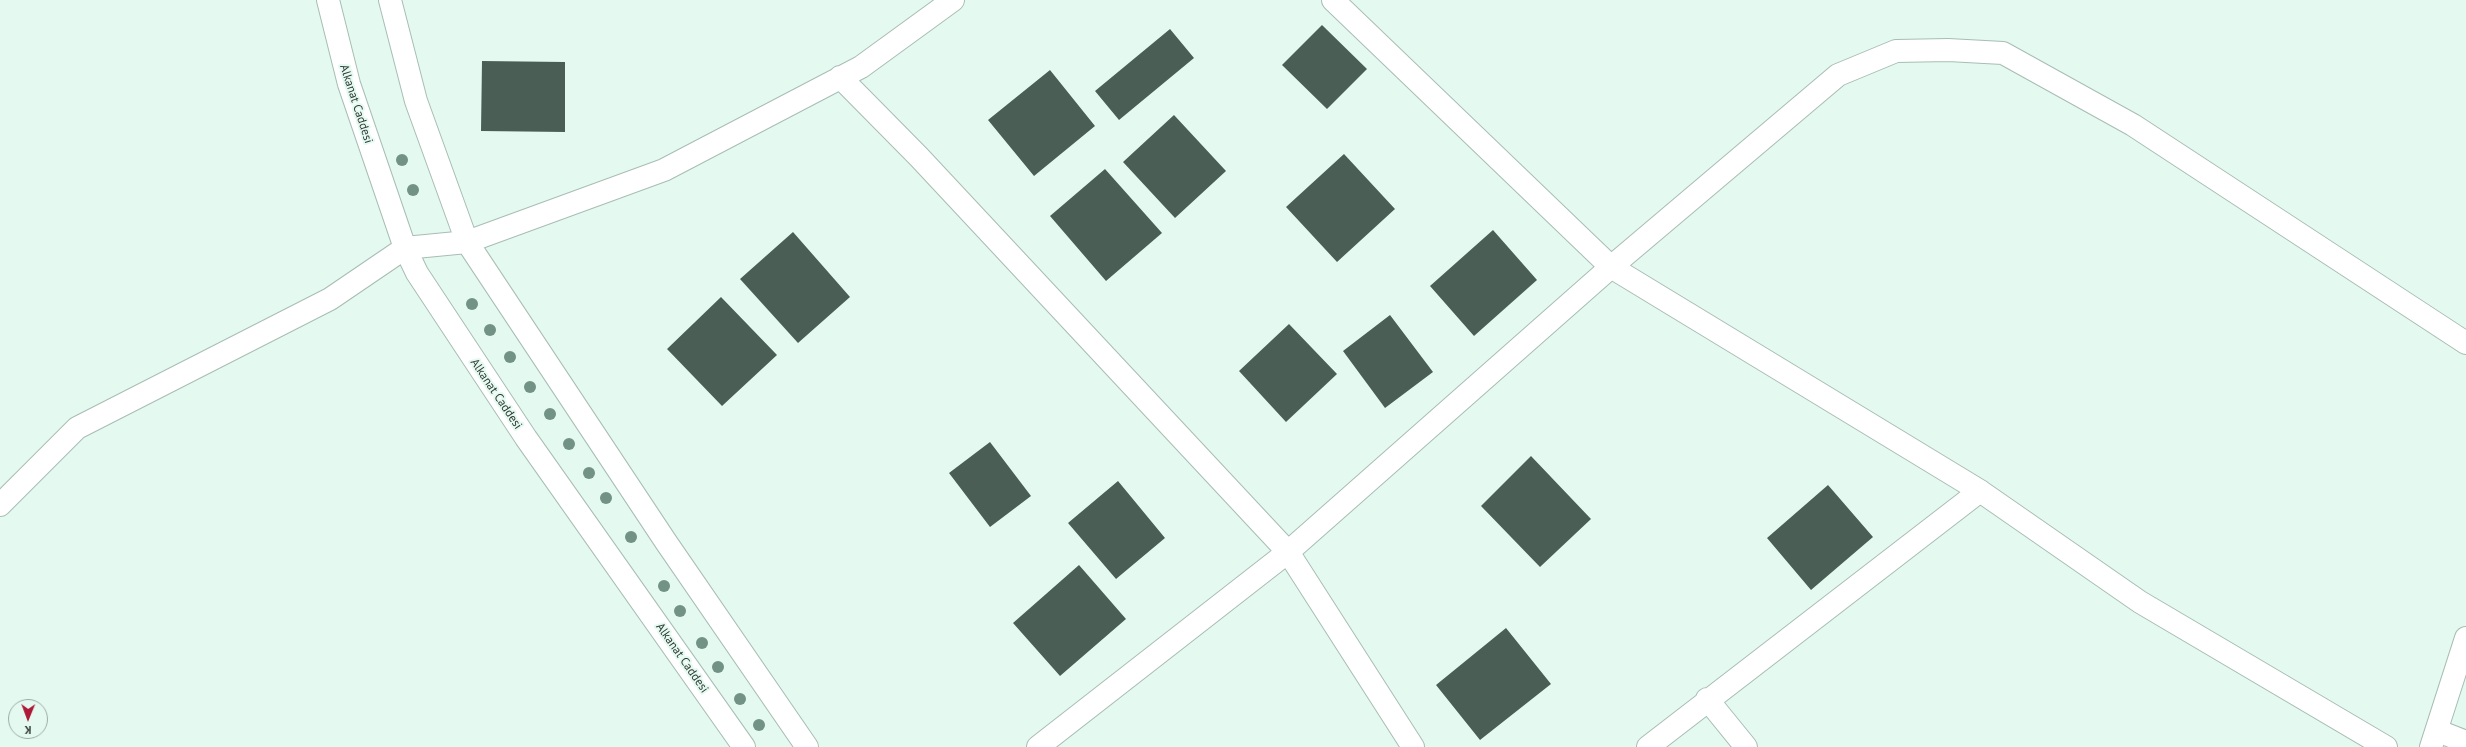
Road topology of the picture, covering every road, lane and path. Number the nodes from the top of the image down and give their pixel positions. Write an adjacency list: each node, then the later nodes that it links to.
1 (328, 0): 7 (street, Alkanat Caddesi)
2 (390, 0): 6 (street)
3 (953, 0): 5 (street)
4 (1333, 0): 8 (street)
5 (840, 77): 6 (street); 12 (street)
6 (467, 242): 7 (street); 18 (street)
7 (405, 248): 11 (street); 17 (street, Alkanat Caddesi)
8 (1610, 267): 9 (street); 10 (street); 12 (street)
9 (2466, 343)
10 (1980, 491): 14 (street); 23 (street)
11 (0, 505)
12 (1288, 552): 19 (street); 20 (street)
13 (2466, 638): 15 (street)
14 (1707, 699): 21 (street); 22 (street)
15 (2434, 739): 16 (street)
16 (2466, 742)
17 (744, 747)
18 (807, 747)
19 (1038, 747)
20 (1413, 747)
21 (1648, 747)
22 (1746, 747)
23 (2386, 747)

